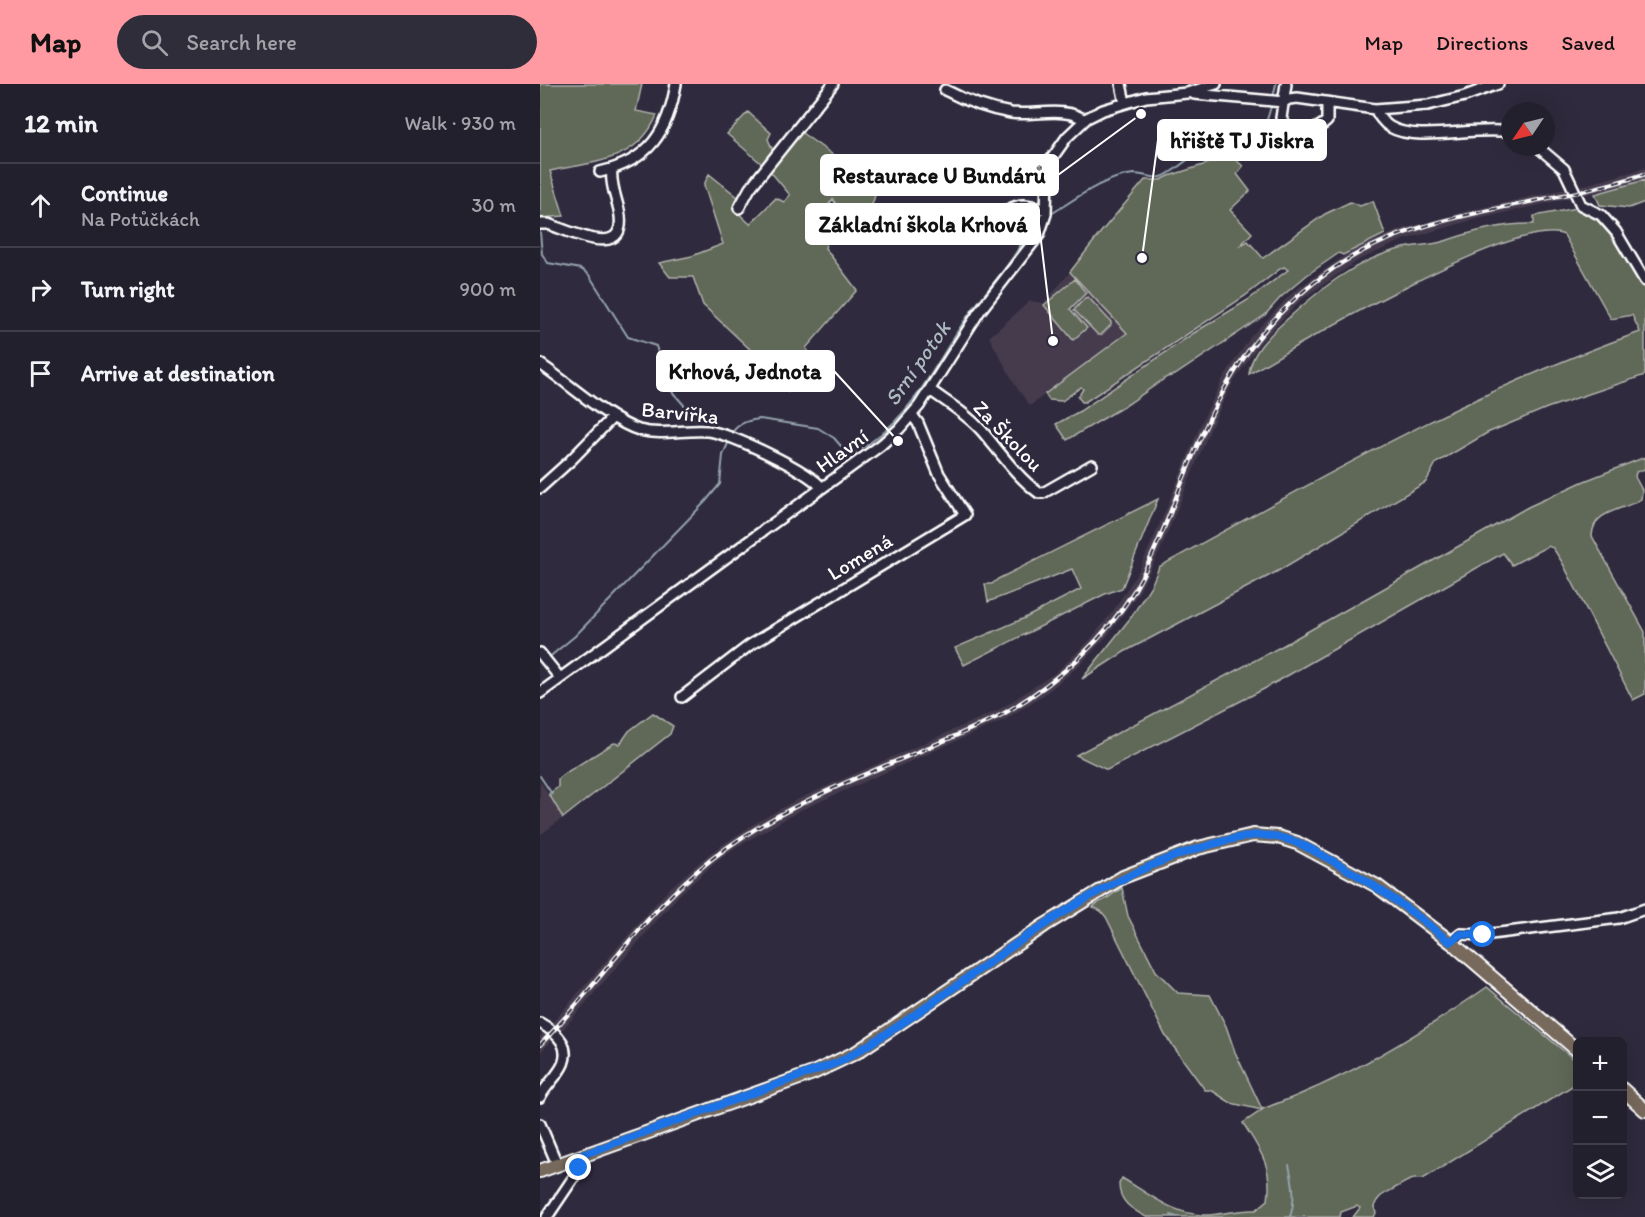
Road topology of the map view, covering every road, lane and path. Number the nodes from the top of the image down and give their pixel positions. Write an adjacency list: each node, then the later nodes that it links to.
1 (676, 84): 16 (street)
2 (833, 84): 18 (street)
3 (1121, 84): 10 (street)
4 (1216, 84): 8 (street, Hlavní)
5 (1286, 84): 9 (street)
6 (1498, 84): 12 (street)
7 (945, 90): 13 (street)
8 (1186, 93): 9 (street); 10 (street, Hlavní)
9 (1277, 101): 11 (street); 11 (street)
10 (1125, 103): 13 (street, Hlavní)
11 (1327, 104): 12 (street)
12 (1375, 109): 14 (street)
13 (1084, 120): 19 (street, Hlavní)
14 (1501, 131)
15 (1549, 156): 22 (street)
16 (612, 169): 17 (street); 21 (street)
17 (600, 172)
18 (739, 208)
19 (1046, 212): 20 (street); 24 (street, Hlavní)
20 (997, 216)
21 (540, 224)
22 (1645, 281)
23 (540, 364): 26 (street, Barvířka)
24 (930, 390): 25 (street, Hlavní); 27 (street, Za Školou)
25 (912, 415): 29 (street, Hlavní); 33 (street, Lomená)
26 (613, 417): 28 (street); 29 (street, Barvířka)
27 (1092, 465)
28 (540, 488)
29 (822, 488): 31 (street, Hlavní)
30 (544, 657): 31 (street)
31 (561, 678): 32 (street, Hlavní)
32 (540, 693)
33 (682, 697)
34 (1645, 909): 35 (street)
35 (1450, 942): 37 (main road); 42 (main road)
36 (540, 1023): 39 (street)
37 (1573, 1047)
38 (1625, 1091): 40 (main road)
39 (540, 1097)
40 (1645, 1110)
41 (540, 1124): 43 (street)
42 (579, 1156): 43 (main road); 45 (street)
43 (557, 1164): 44 (main road)
44 (540, 1171)
45 (547, 1217)

